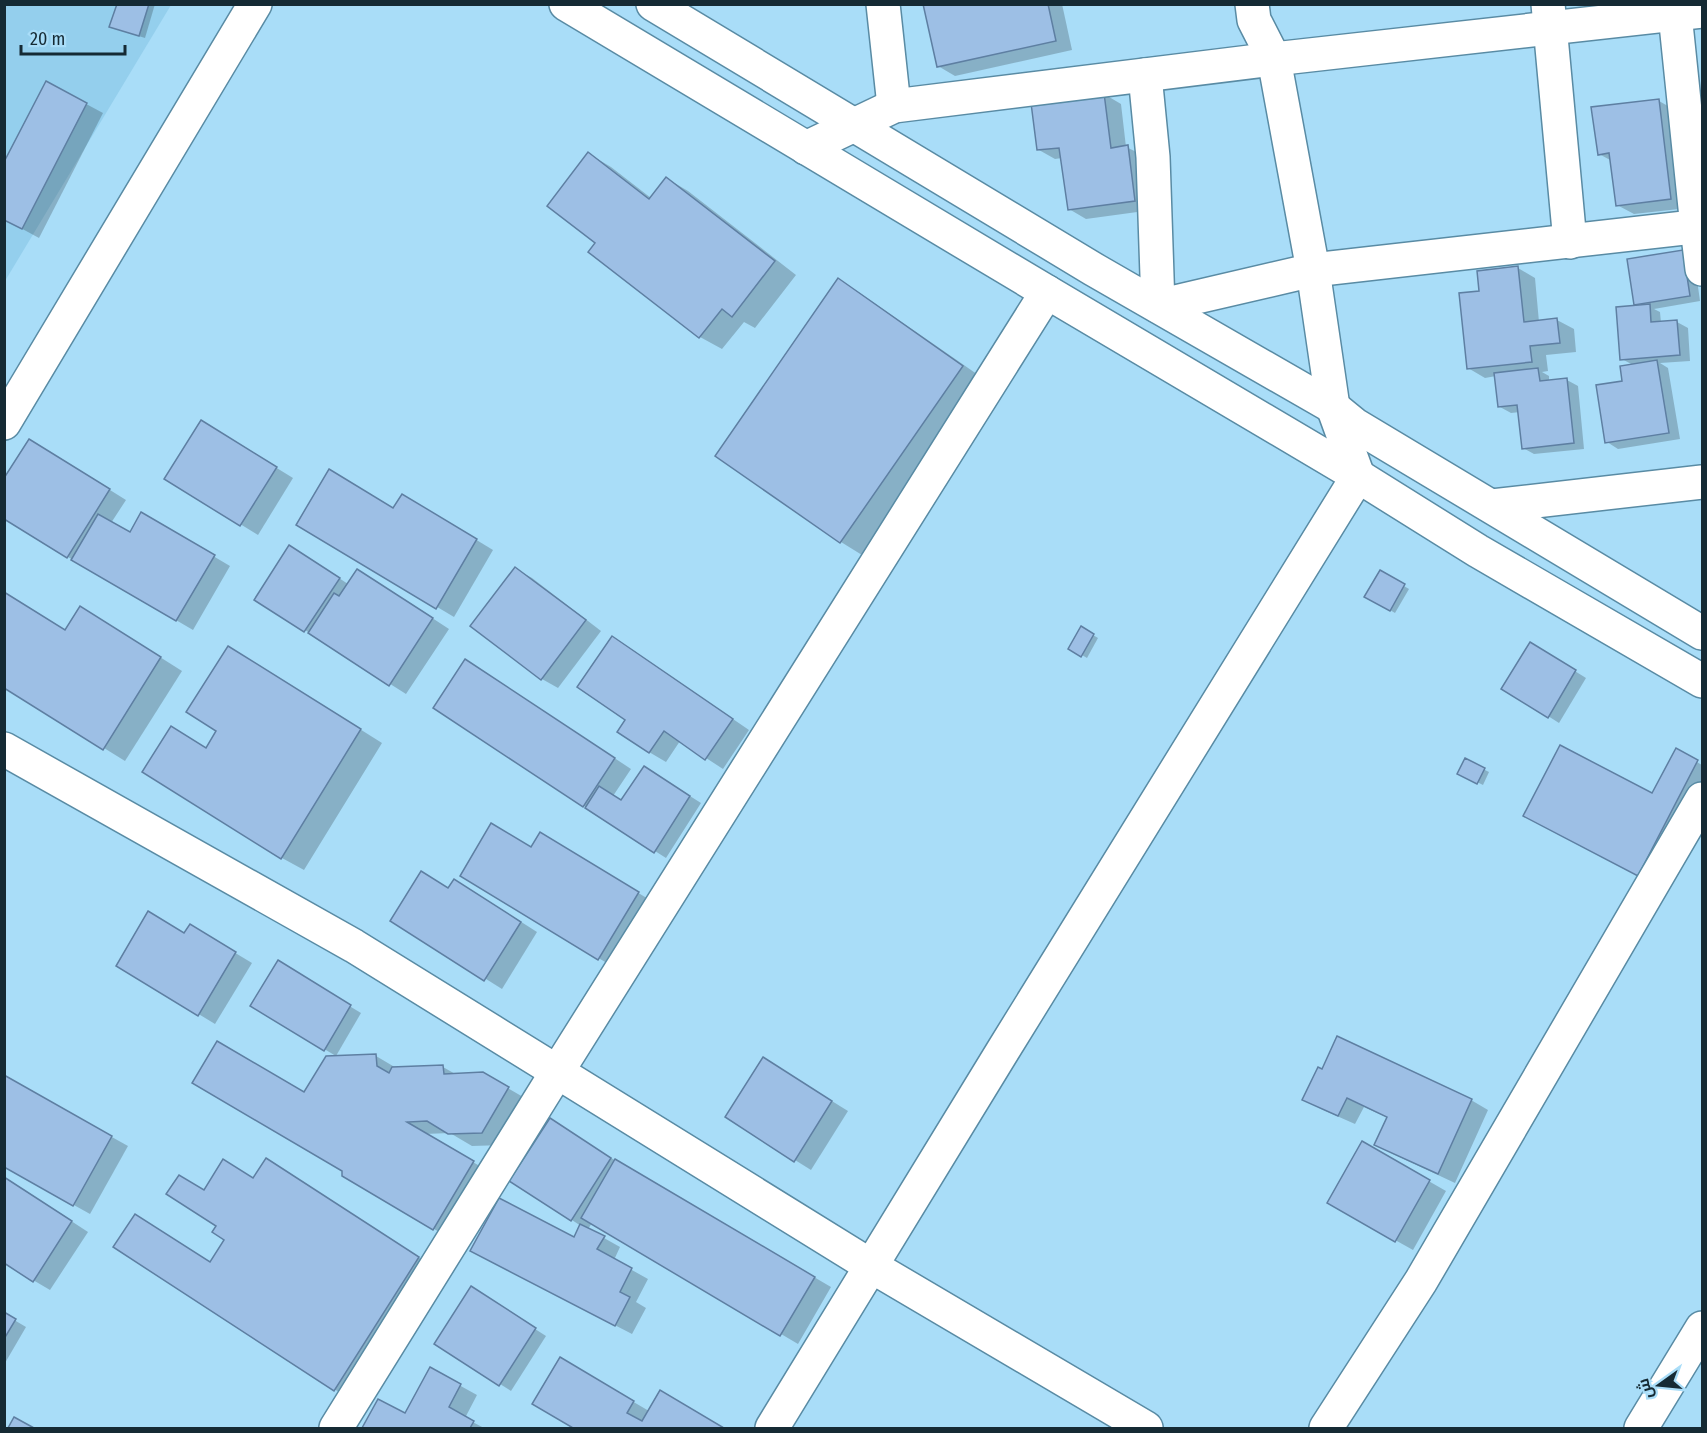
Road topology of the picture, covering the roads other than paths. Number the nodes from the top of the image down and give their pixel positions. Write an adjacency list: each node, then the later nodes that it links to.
1 (255, 4): 20 (street)
2 (566, 4): 12 (street)
3 (653, 4): 11 (street)
4 (883, 4): 10 (street)
5 (1252, 4): 8 (street)
6 (1689, 12): 7 (street); 13 (street)
7 (1549, 16): 8 (street); 14 (street)
8 (1274, 59): 9 (street); 16 (street)
9 (1145, 75): 10 (street); 18 (street)
10 (894, 106): 11 (street)
11 (854, 125): 12 (street); 18 (street)
12 (806, 148): 17 (street)
13 (1700, 227): 14 (street); 15 (street)
14 (1570, 242): 16 (street)
15 (1702, 269)
16 (1313, 270): 18 (street); 19 (street)
17 (1047, 292): 21 (street); 28 (street)
18 (1158, 306): 19 (street)
19 (1333, 407): 21 (street); 23 (street)
20 (4, 423)
21 (1358, 476): 25 (street); 29 (street)
22 (1702, 482): 23 (street)
23 (1492, 506): 24 (street)
24 (1702, 633)
25 (1702, 681)
26 (4, 749): 28 (street)
27 (1702, 799): 34 (street)
28 (557, 1072): 29 (street); 31 (street)
29 (871, 1266): 32 (street); 33 (street)
30 (1702, 1328): 35 (street)
31 (336, 1428)
32 (772, 1428)
33 (1146, 1428)
34 (1326, 1428)
35 (1641, 1428)

